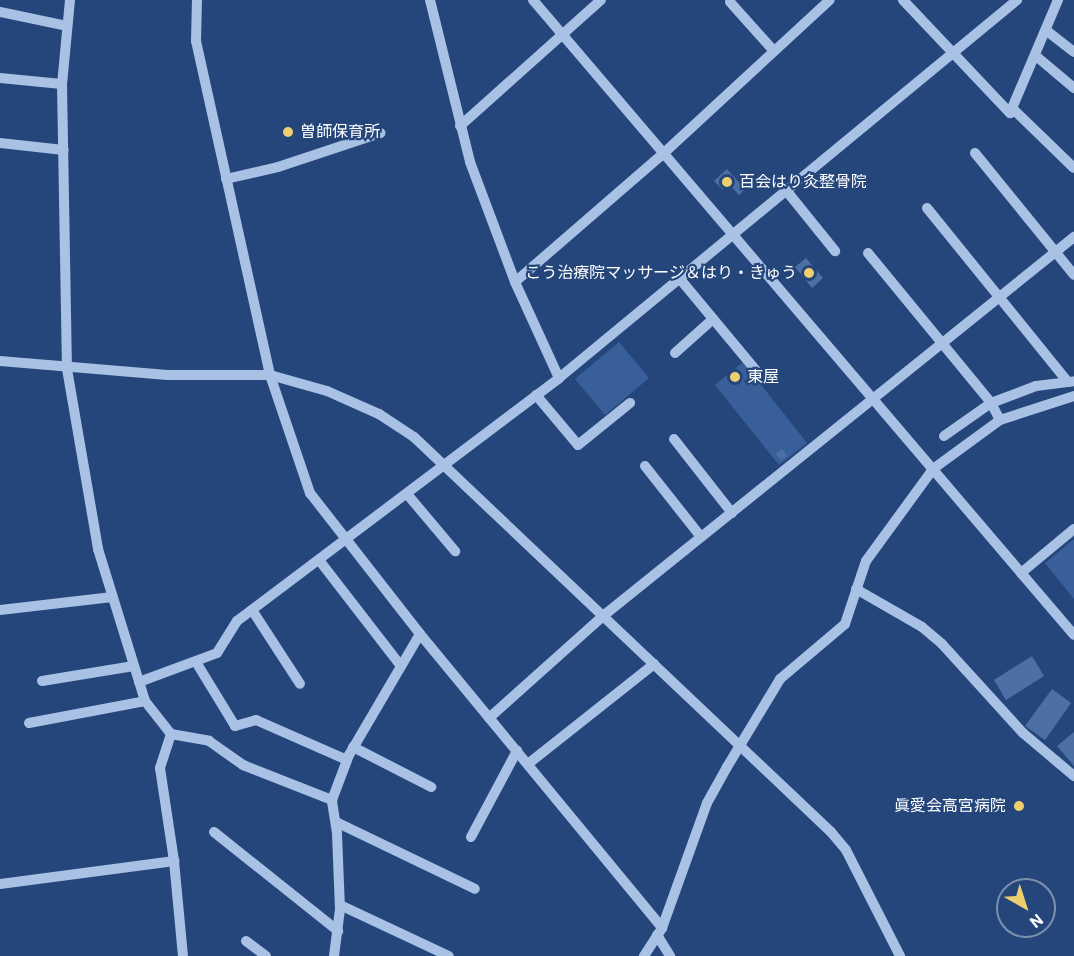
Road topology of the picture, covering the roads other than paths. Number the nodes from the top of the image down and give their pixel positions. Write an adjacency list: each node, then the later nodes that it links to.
1 (70, 0): 12 (street)
2 (197, 0): 30 (street)
3 (430, 0): 23 (street)
4 (533, 0): 14 (street)
5 (601, 0): 14 (street)
6 (830, 0): 15 (street)
7 (903, 0): 17 (street)
8 (1017, 0): 17 (street)
9 (1058, 0): 13 (street)
10 (730, 2): 15 (street)
11 (0, 12): 12 (street)
12 (67, 26): 20 (street)
13 (1047, 31): 16 (street); 18 (street)
14 (563, 35): 23 (street); 27 (street)
15 (774, 51): 27 (street)
16 (1074, 52)
17 (953, 53): 22 (street); 31 (street)
18 (1036, 56): 21 (street); 22 (street)
19 (0, 78): 20 (street)
20 (62, 84): 26 (street)
21 (1074, 88)
22 (1012, 108): 29 (street)
23 (460, 126): 40 (street)
24 (380, 133): 30 (street)
25 (0, 143): 26 (street)
26 (64, 150): 46 (street)
27 (665, 152): 33 (street); 40 (street)
28 (975, 153): 36 (street)
29 (1074, 168)
30 (226, 179): 47 (street)
31 (785, 189): 33 (street); 35 (street)
32 (927, 208): 41 (street)
33 (732, 234): 39 (street); 53 (street)
34 (1074, 237): 36 (street)
35 (835, 250)
36 (1055, 252): 38 (street); 41 (street)
37 (868, 253): 43 (street)
38 (1074, 275)
39 (680, 279): 42 (street); 48 (street)
40 (515, 282): 48 (street)
41 (1000, 297): 43 (street); 50 (street)
42 (713, 319): 44 (street); 49 (street)
43 (942, 344): 53 (street); 55 (street)
44 (675, 352)
45 (0, 362): 46 (street)
46 (67, 369): 47 (street); 71 (street)
47 (270, 375): 59 (street); 66 (street)
48 (559, 378): 51 (street)
49 (764, 380)
50 (1071, 381): 55 (street)
51 (536, 396): 54 (street); 59 (street)
52 (1074, 396): 56 (street)
53 (874, 398): 61 (street); 63 (street)
54 (630, 403)
55 (991, 404): 56 (street); 57 (street)
56 (1000, 420): 61 (street)
57 (944, 436)
58 (674, 440): 63 (street)
59 (446, 465): 62 (street); 74 (street)
60 (645, 466): 65 (street)
61 (933, 469): 69 (street); 70 (street)
62 (407, 494): 66 (street); 67 (street)
63 (732, 513): 65 (street)
64 (1074, 529): 69 (street)
65 (701, 537): 74 (street)
66 (347, 538): 68 (street); 76 (street)
67 (455, 551)
68 (319, 560): 73 (street); 80 (street)
69 (1021, 573): 75 (street)
70 (856, 589): 89 (street); 93 (street)
71 (112, 597): 72 (street); 79 (street)
72 (0, 610)
73 (252, 610): 77 (street); 83 (street)
74 (603, 616): 78 (street); 85 (street)
75 (1072, 627)
76 (420, 634): 80 (street); 85 (street)
77 (196, 662): 82 (street); 91 (street)
78 (654, 664): 89 (street); 92 (street)
79 (134, 666): 81 (street); 82 (street)
80 (401, 666): 88 (street)
81 (42, 681)
82 (140, 682): 84 (street)
83 (300, 684)
84 (145, 701): 86 (street); 87 (street)
85 (489, 718): 90 (street)
86 (29, 723)
87 (171, 734): 95 (street); 99 (street)
88 (353, 747): 91 (street); 94 (street)
89 (739, 747): 104 (street); 112 (street)
90 (517, 752): 92 (street); 98 (street)
91 (347, 760): 95 (street)
92 (528, 764): 104 (street)
93 (1074, 776)
94 (432, 787)
95 (332, 800): 96 (street)
96 (336, 822): 101 (street); 102 (street)
97 (214, 832): 103 (street)
98 (471, 837)
99 (174, 861): 100 (street); 107 (street)
100 (0, 884)
101 (475, 889)
102 (340, 905): 103 (street); 109 (street)
103 (338, 931): 106 (street)
104 (659, 932): 110 (street); 111 (street)
105 (246, 941): 108 (street)
106 (336, 955)
107 (183, 956)
108 (266, 956)
109 (449, 956)
110 (644, 956)
111 (670, 956)
112 (900, 956)

